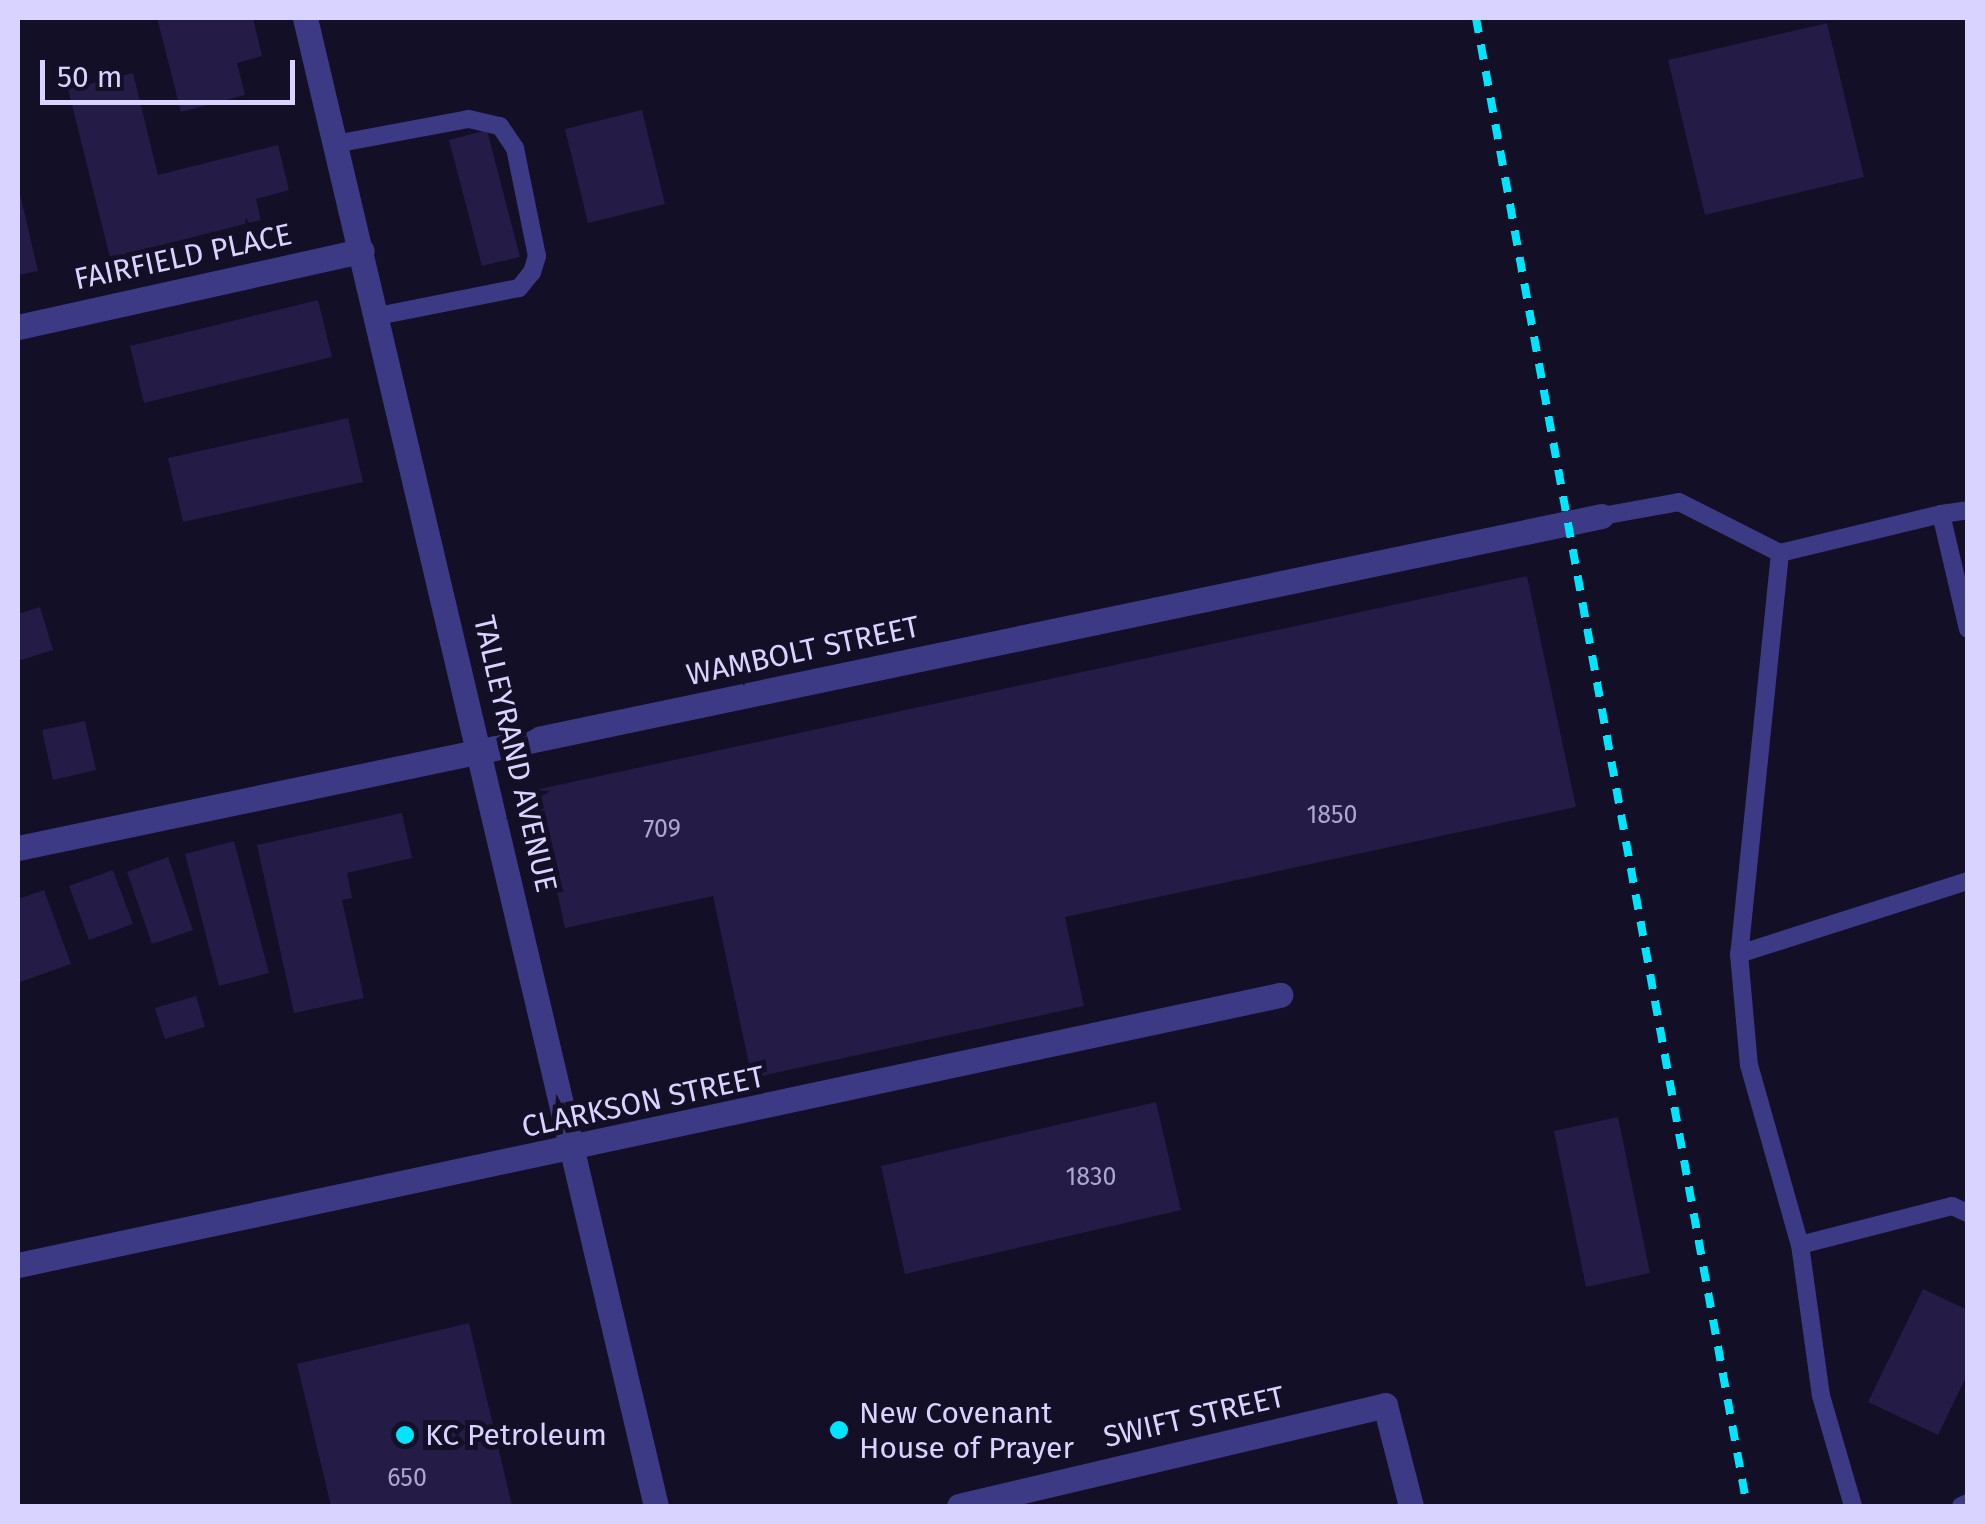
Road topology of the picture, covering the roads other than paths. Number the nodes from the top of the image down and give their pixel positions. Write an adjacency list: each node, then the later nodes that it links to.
1 (304, 18): 2 (street, TALLEYRAND AVENUE)
2 (335, 144): 3 (street, TALLEYRAND AVENUE); 4 (lane)
3 (362, 251): 4 (street, TALLEYRAND AVENUE); 5 (street, FAIRFIELD PLACE)
4 (378, 316): 11 (street, TALLEYRAND AVENUE)
5 (18, 327)
6 (1968, 510): 7 (lane)
7 (1941, 514): 9 (lane); 10 (lane)
8 (1602, 516): 9 (lane); 11 (street, WAMBOLT STREET)
9 (1780, 553): 14 (lane)
10 (1968, 628)
11 (480, 752): 12 (street, WAMBOLT STREET); 16 (street, TALLEYRAND AVENUE)
12 (18, 848)
13 (1968, 881): 14 (lane)
14 (1739, 954): 18 (lane)
15 (1280, 995): 16 (street, CLARKSON STREET)
16 (571, 1152): 19 (street, CLARKSON STREET); 20 (street, TALLEYRAND AVENUE)
17 (1968, 1213): 18 (lane)
18 (1800, 1245): 23 (lane)
19 (18, 1266)
20 (656, 1506)
21 (958, 1506): 22 (street, SWIFT STREET)
22 (1411, 1506)
23 (1853, 1506)

